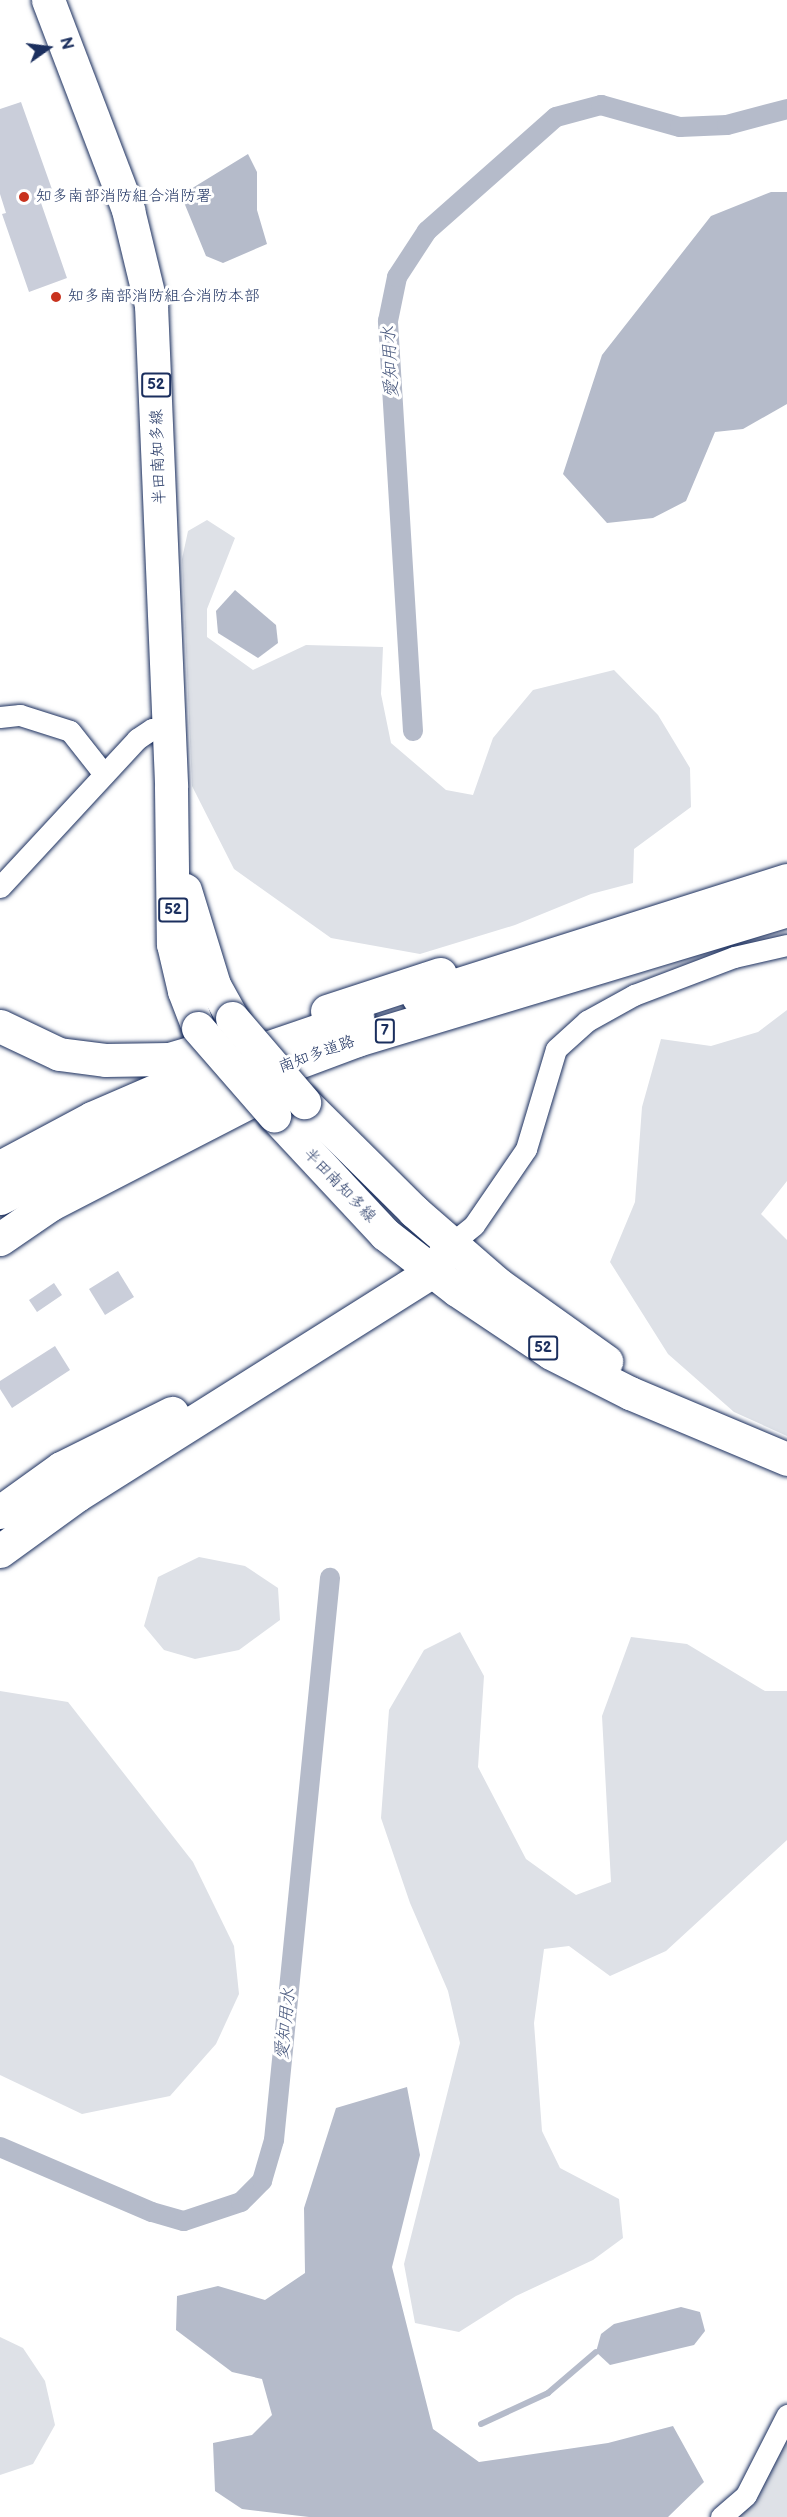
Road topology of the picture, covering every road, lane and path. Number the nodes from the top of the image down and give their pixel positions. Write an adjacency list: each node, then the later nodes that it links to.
1 (48, 0): 3 (main road, 半田南知多線 / 52)
2 (0, 717): 4 (street)
3 (168, 726): 4 (street); 5 (main road, 半田南知多線 / 52)
4 (104, 774): 7 (street)
5 (171, 787): 16 (main road, 半田南知多線 / 52, bridge); 17 (main road, 半田南知多線 / 52, bridge)
6 (787, 880): 10 (main road, 南知多道路 / 7)
7 (0, 887)
8 (787, 910): 12 (main road, 南知多道路 / 7)
9 (787, 945): 16 (street)
10 (566, 949): 11 (main road); 13 (main road, 南知多道路 / 7)
11 (0, 1026)
12 (357, 1040): 14 (main road, 南知多道路 / 7); 15 (main road)
13 (0, 1167)
14 (0, 1198)
15 (0, 1239)
16 (452, 1243): 17 (main road); 18 (main road, 半田南知多線 / 52)
17 (423, 1264): 18 (main road, 半田南知多線 / 52); 20 (main road); 21 (main road)
18 (720, 1430): 19 (main road, 半田南知多線 / 52)
19 (787, 1459)
20 (0, 1512)
21 (2, 1550)
22 (787, 2415): 23 (street)
23 (722, 2517)

